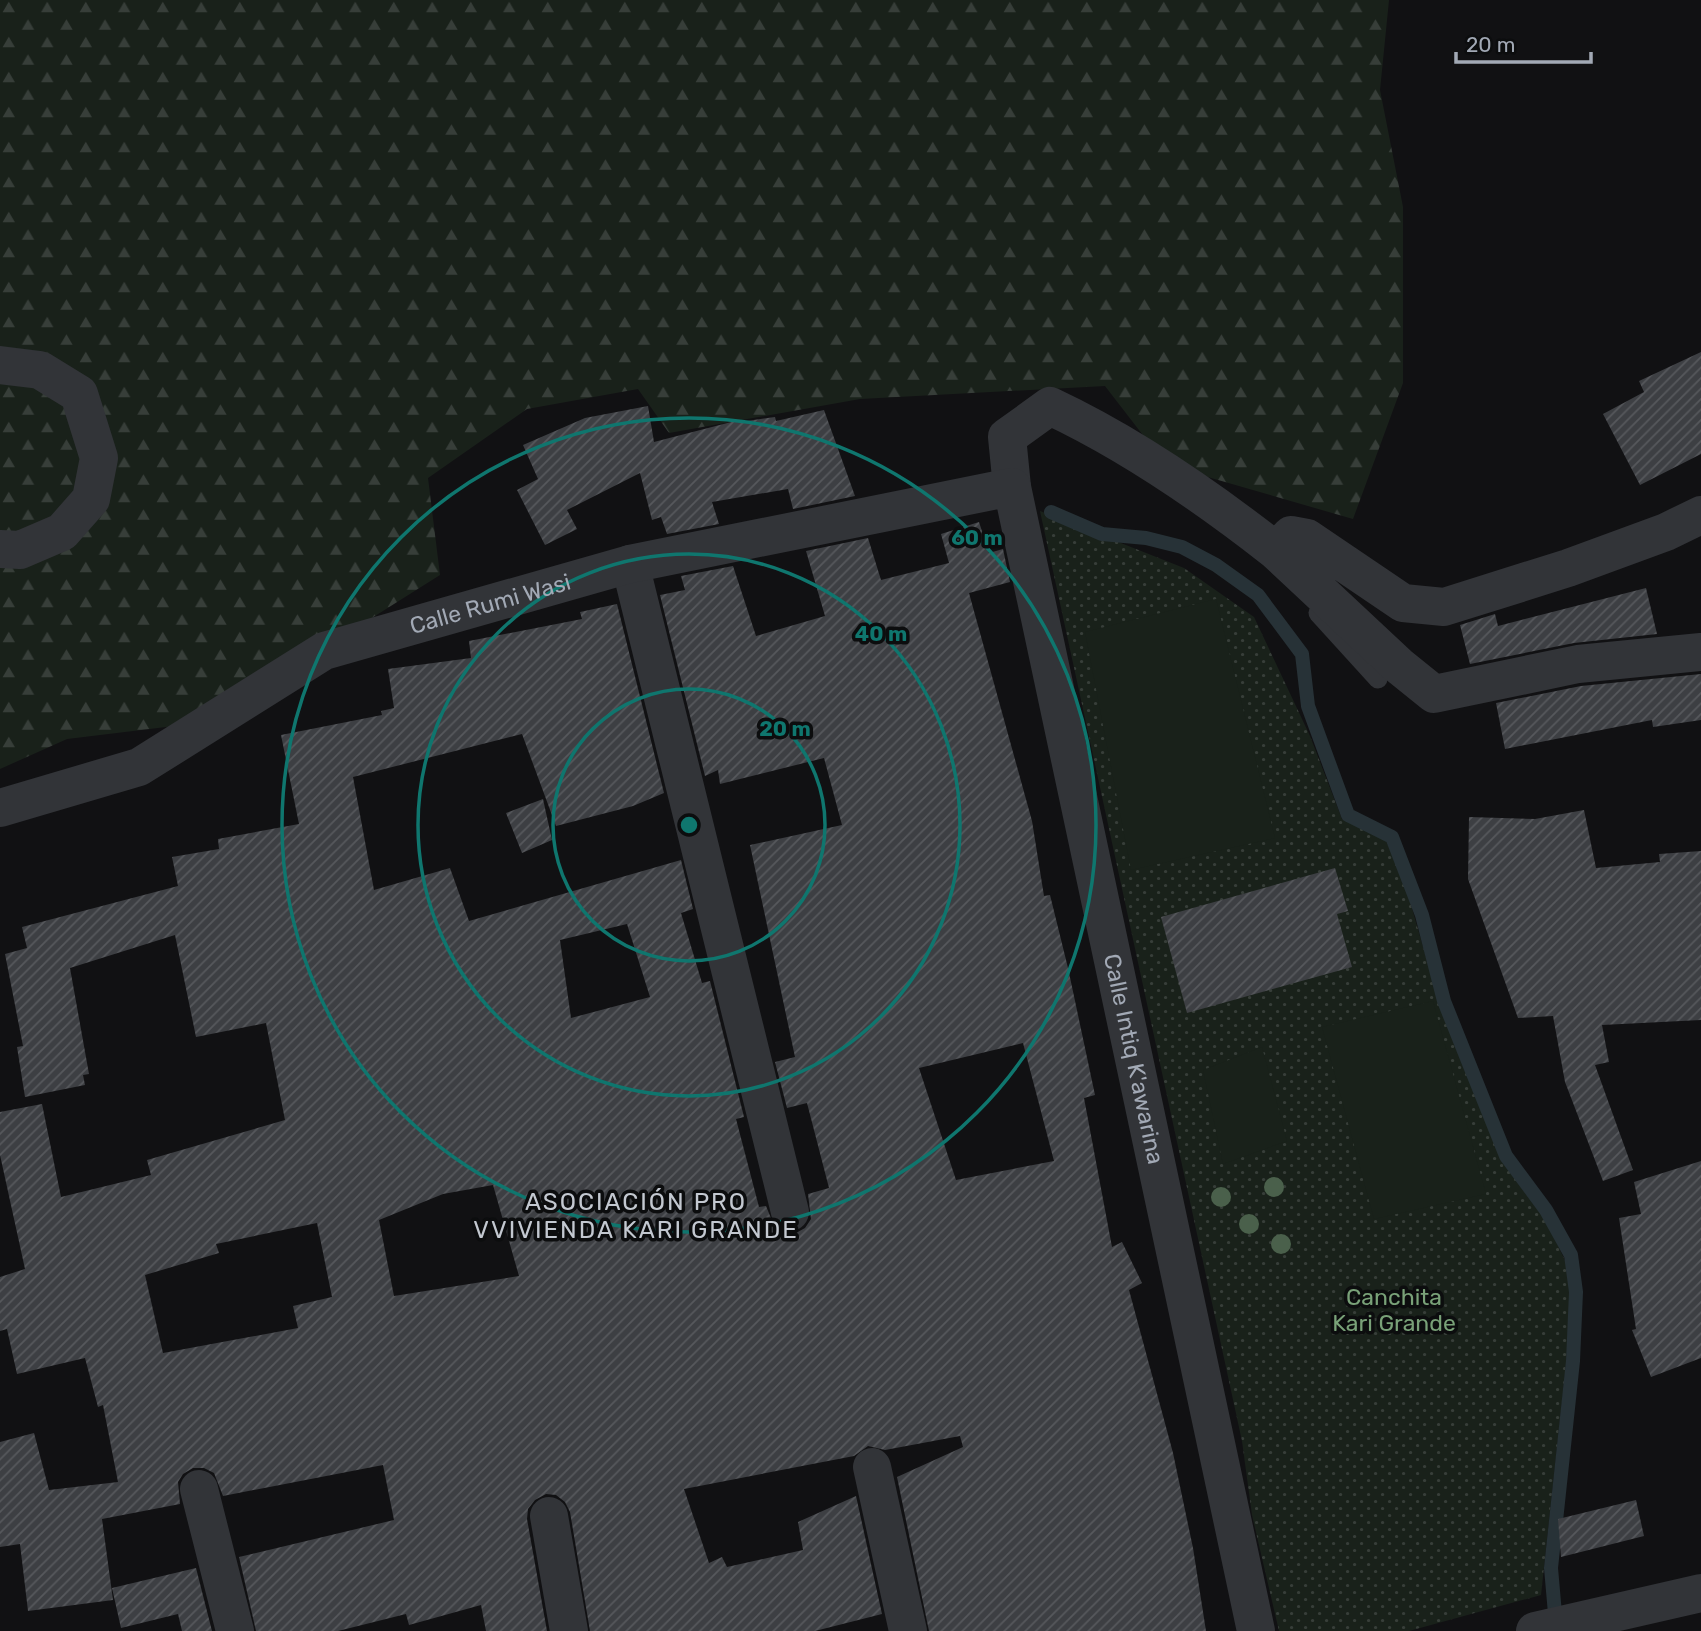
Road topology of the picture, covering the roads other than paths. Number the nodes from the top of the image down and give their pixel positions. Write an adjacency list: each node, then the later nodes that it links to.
1 (0, 365): 4 (street)
2 (1012, 487): 5 (street, Calle Intiq K'awarina); 6 (street, Calle Rumi Wasi); 19 (street, Calle Intiq K'awarina)
3 (1701, 515): 5 (street)
4 (0, 549)
5 (1276, 551): 7 (street); 8 (lane)
6 (630, 564): 9 (street, Calle Rumi Wasi); 10 (street)
7 (1701, 652)
8 (1378, 679)
9 (0, 808)
10 (790, 1212)
11 (872, 1467): 18 (street)
12 (199, 1489): 16 (street)
13 (549, 1516): 17 (street)
14 (1701, 1593): 15 (street)
15 (1667, 1616): 20 (street)
16 (235, 1631)
17 (569, 1631)
18 (908, 1631)
19 (1256, 1631)
20 (1535, 1631)

